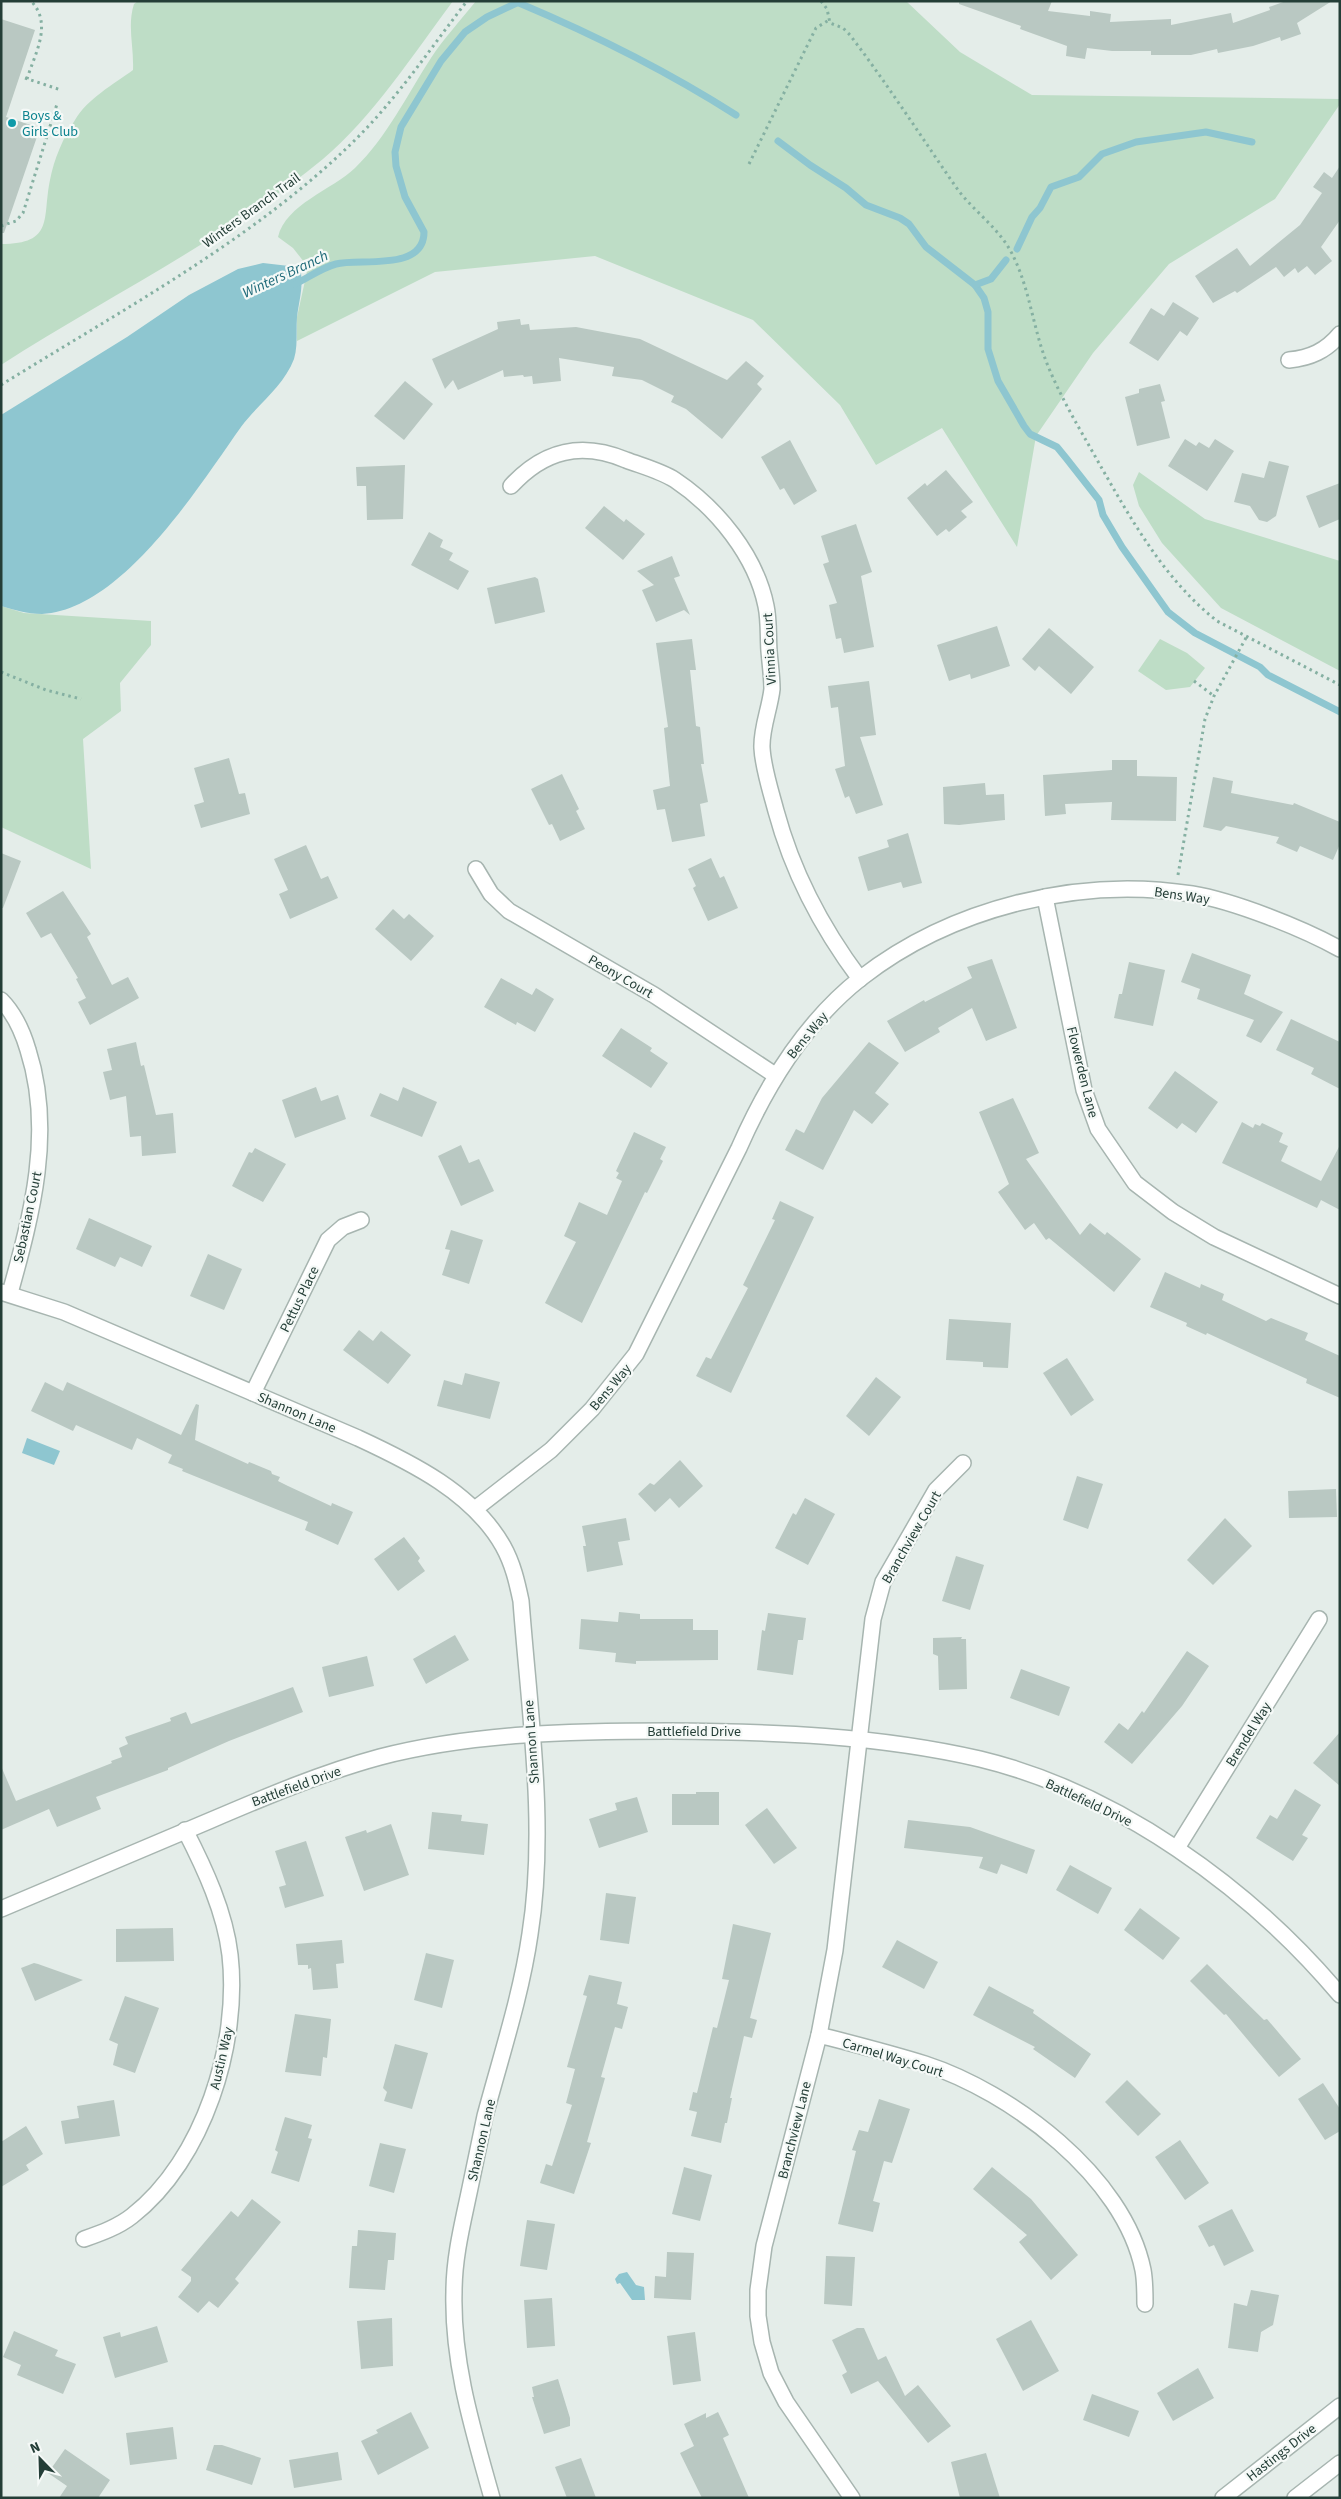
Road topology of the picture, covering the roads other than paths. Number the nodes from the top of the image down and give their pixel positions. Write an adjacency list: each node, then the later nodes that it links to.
1 (1340, 334): 2 (street)
2 (1289, 360)
3 (511, 486): 7 (street, Vinnia Court)
4 (476, 868): 9 (street, Peony Court)
5 (1045, 898): 6 (street, Bens Way); 7 (street, Bens Way); 12 (street, Flowerden Lane)
6 (1340, 949)
7 (860, 979): 9 (street, Bens Way)
8 (1, 1000): 11 (street, Sebastian Court)
9 (775, 1076): 15 (street, Bens Way)
10 (362, 1220): 13 (street, Pettus Place)
11 (5, 1292): 13 (street, Shannon Lane)
12 (1340, 1296)
13 (253, 1393): 15 (street, Shannon Lane)
14 (963, 1463): 18 (street, Branchview Court)
15 (475, 1509): 17 (street, Shannon Lane)
16 (1319, 1619): 20 (street, Brendel Way)
17 (531, 1735): 18 (street, Battlefield Drive); 19 (street, Battlefield Drive); 28 (street, Shannon Lane)
18 (859, 1738): 20 (street, Battlefield Drive); 23 (street, Branchview Lane)
19 (186, 1830): 21 (street, Battlefield Drive); 24 (street, Austin Way)
20 (1177, 1848): 22 (street, Battlefield Drive)
21 (1, 1909)
22 (1340, 1995)
23 (819, 2035): 25 (street, Carmel Way Court); 29 (street, Branchview Lane)
24 (84, 2239)
25 (1146, 2304)
26 (1340, 2406): 30 (street, Hastings Drive)
27 (1340, 2463): 31 (street)
28 (492, 2498)
29 (852, 2498)
30 (1223, 2498)
31 (1295, 2498)

